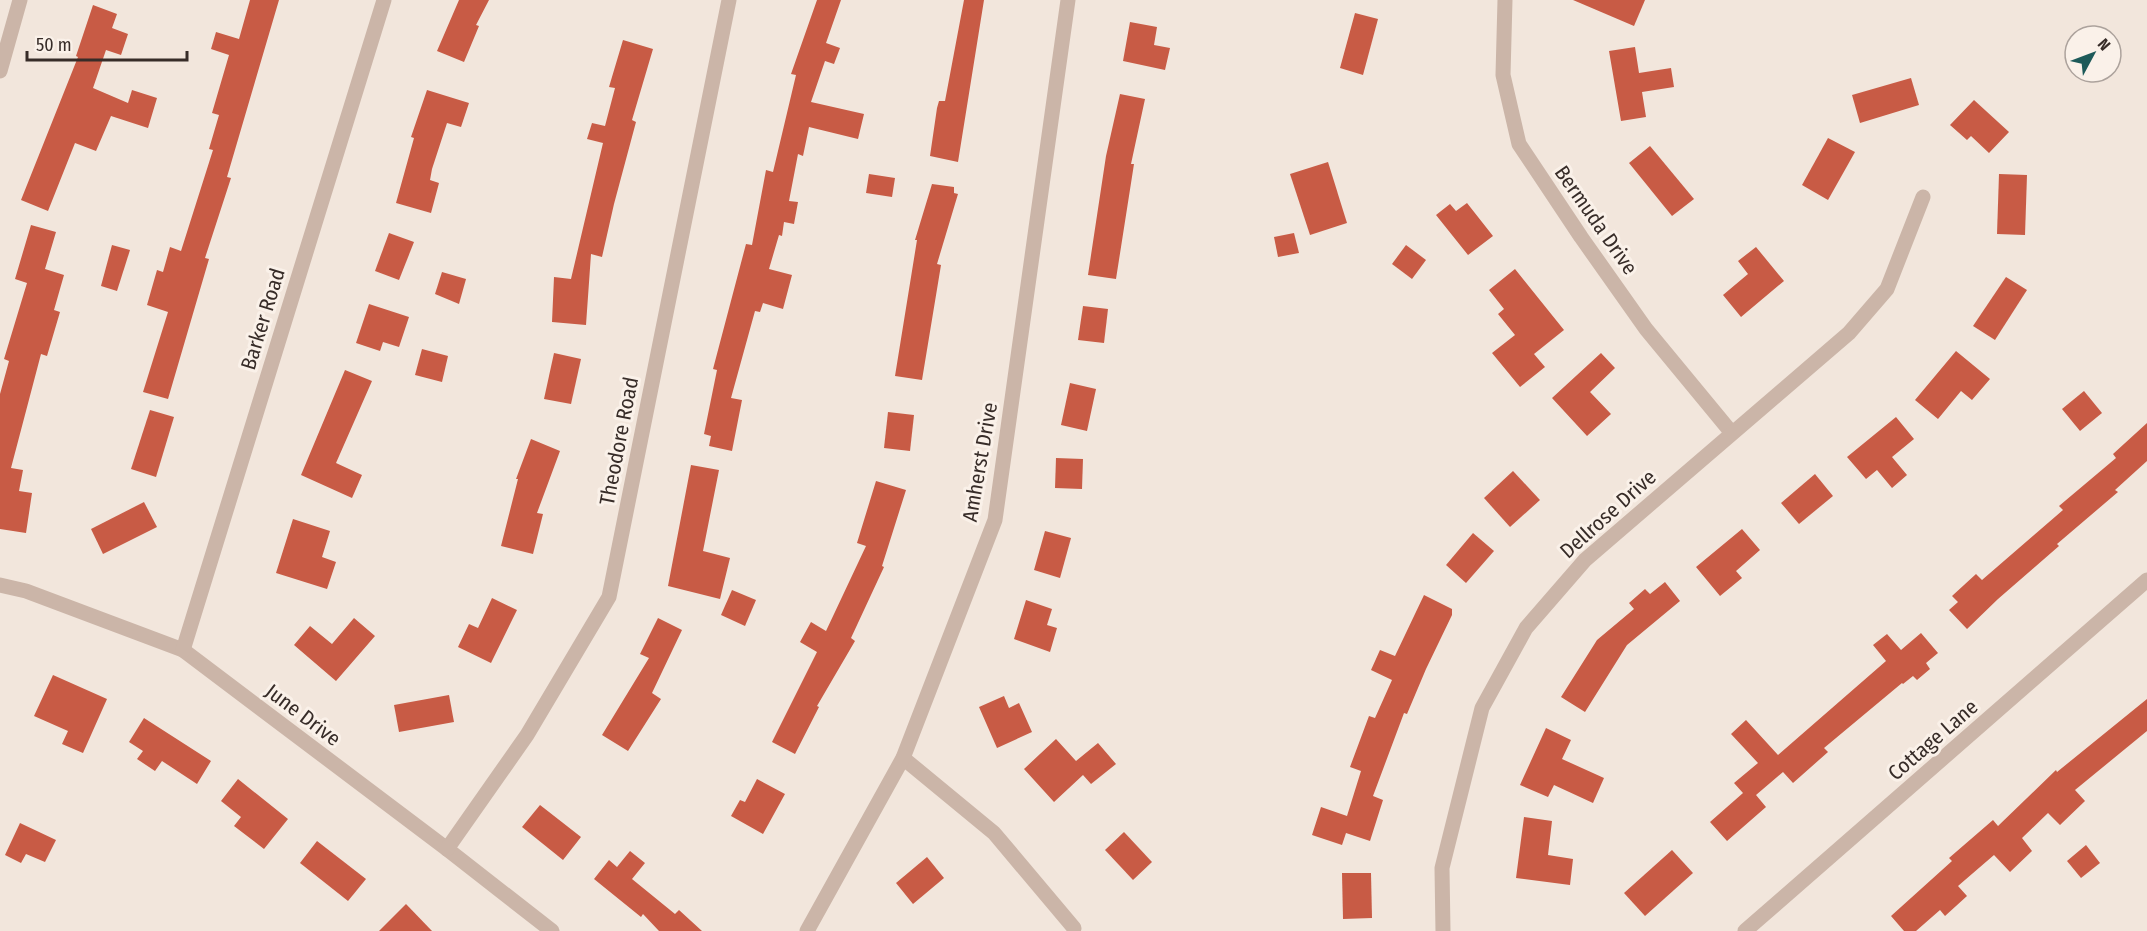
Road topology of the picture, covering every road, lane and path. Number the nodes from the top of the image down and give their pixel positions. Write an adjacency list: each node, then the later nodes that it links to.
1 (20, 0): 6 (street)
2 (384, 0): 11 (street, Barker Road)
3 (729, 0): 13 (street, Theodore Road)
4 (1068, 0): 12 (street, Amherst Drive)
5 (1505, 0): 8 (street, Bermuda Drive)
6 (0, 70)
7 (1923, 197): 8 (street, Dellrose Drive)
8 (1731, 432): 17 (street, Dellrose Drive)
9 (2147, 580): 18 (street, Cottage Lane)
10 (0, 585): 11 (street, June Drive)
11 (183, 650): 13 (street, June Drive)
12 (903, 758): 14 (street); 16 (street, Amherst Drive)
13 (447, 849): 15 (street, June Drive)
14 (1074, 928)
15 (552, 931)
16 (807, 931)
17 (1443, 931)
18 (1745, 931)

